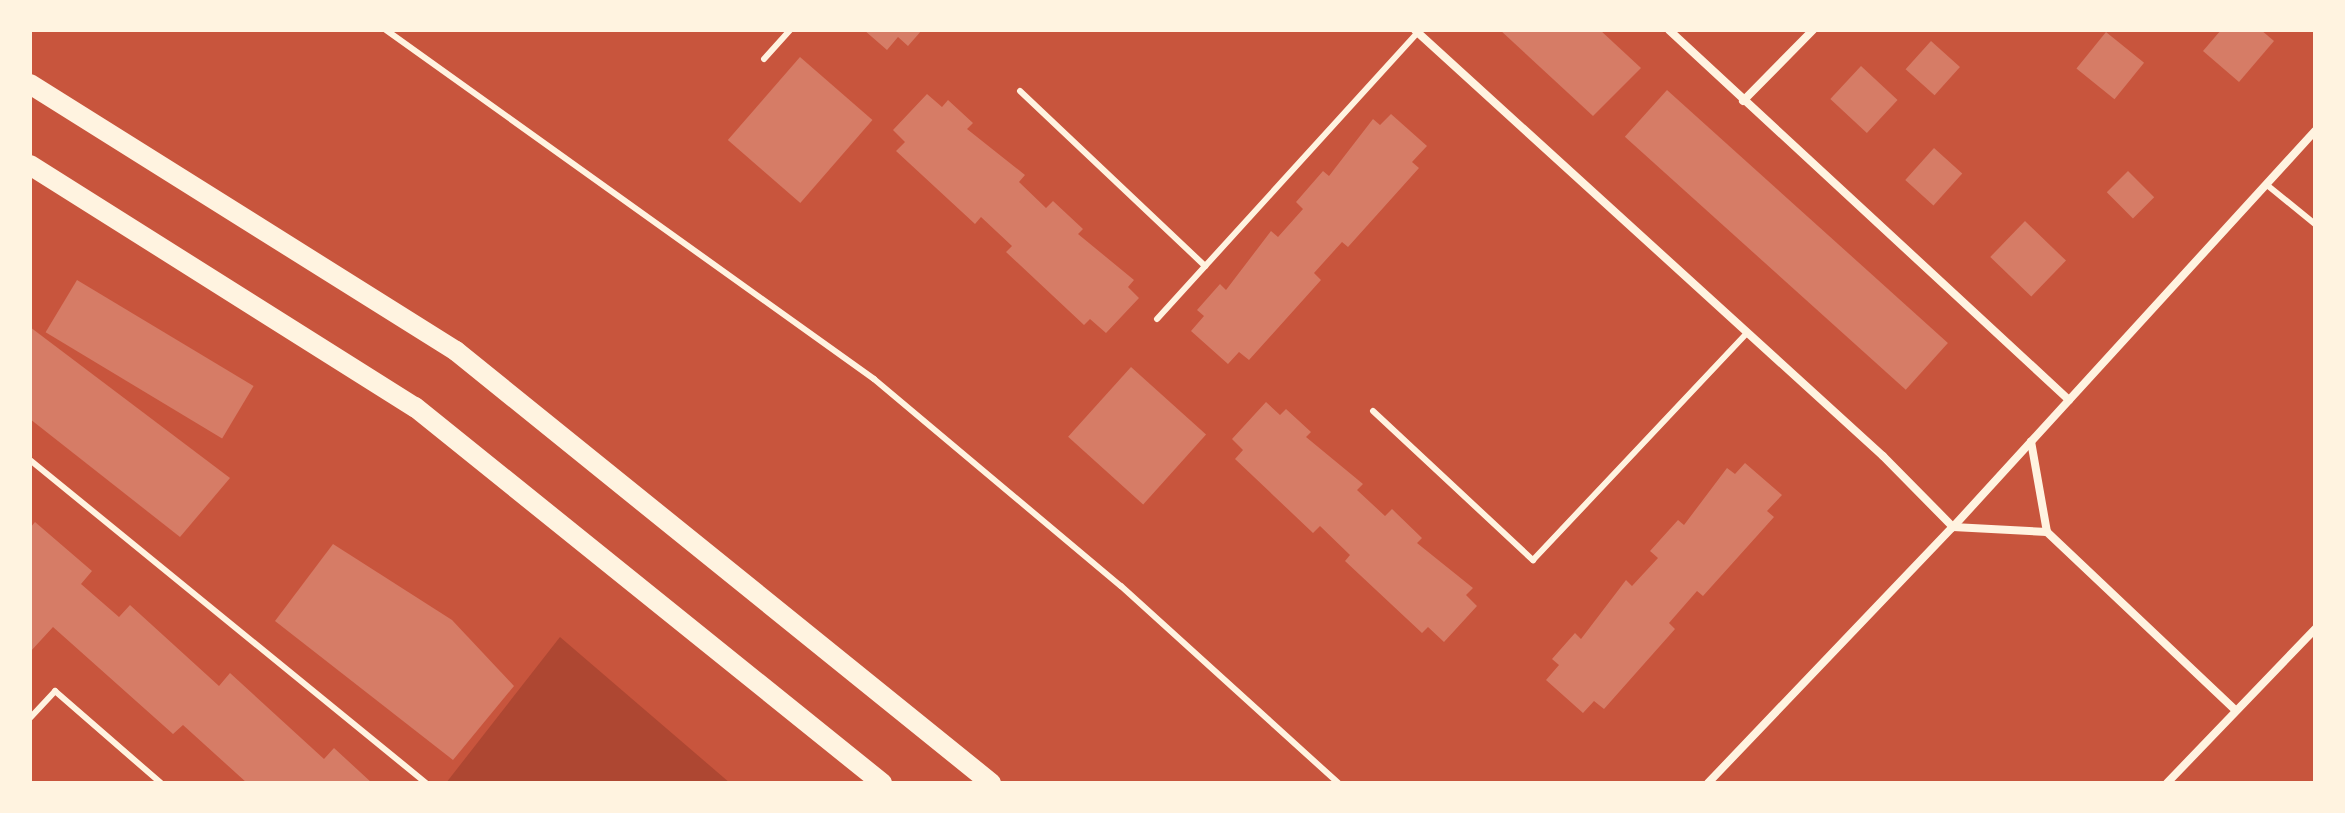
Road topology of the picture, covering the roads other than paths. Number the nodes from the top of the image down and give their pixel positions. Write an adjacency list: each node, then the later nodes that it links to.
1 (386, 30): 30 (lane)
2 (790, 30): 6 (lane)
3 (1669, 30): 9 (street)
4 (1813, 30): 9 (street)
5 (1416, 31): 14 (lane); 16 (street)
6 (764, 59)
7 (30, 84): 29 (main road)
8 (1020, 91): 14 (lane)
9 (1743, 101): 17 (street)
10 (2315, 131): 12 (street)
11 (30, 165): 28 (main road)
12 (2267, 185): 13 (lane); 17 (street)
13 (2315, 224)
14 (1205, 266): 15 (lane)
15 (1157, 319)
16 (1747, 333): 18 (lane); 21 (street)
17 (2069, 400): 19 (street)
18 (1373, 411)
19 (2031, 441): 21 (street); 22 (street)
20 (30, 460): 27 (lane)
21 (1953, 527): 22 (street); 31 (street)
22 (2047, 532): 24 (street)
23 (2315, 629): 24 (street)
24 (2236, 711): 32 (street)
25 (30, 718): 26 (lane)
26 (161, 783)
27 (426, 783)
28 (882, 783)
29 (991, 783)
30 (1338, 783)
31 (1708, 783)
32 (2168, 783)

